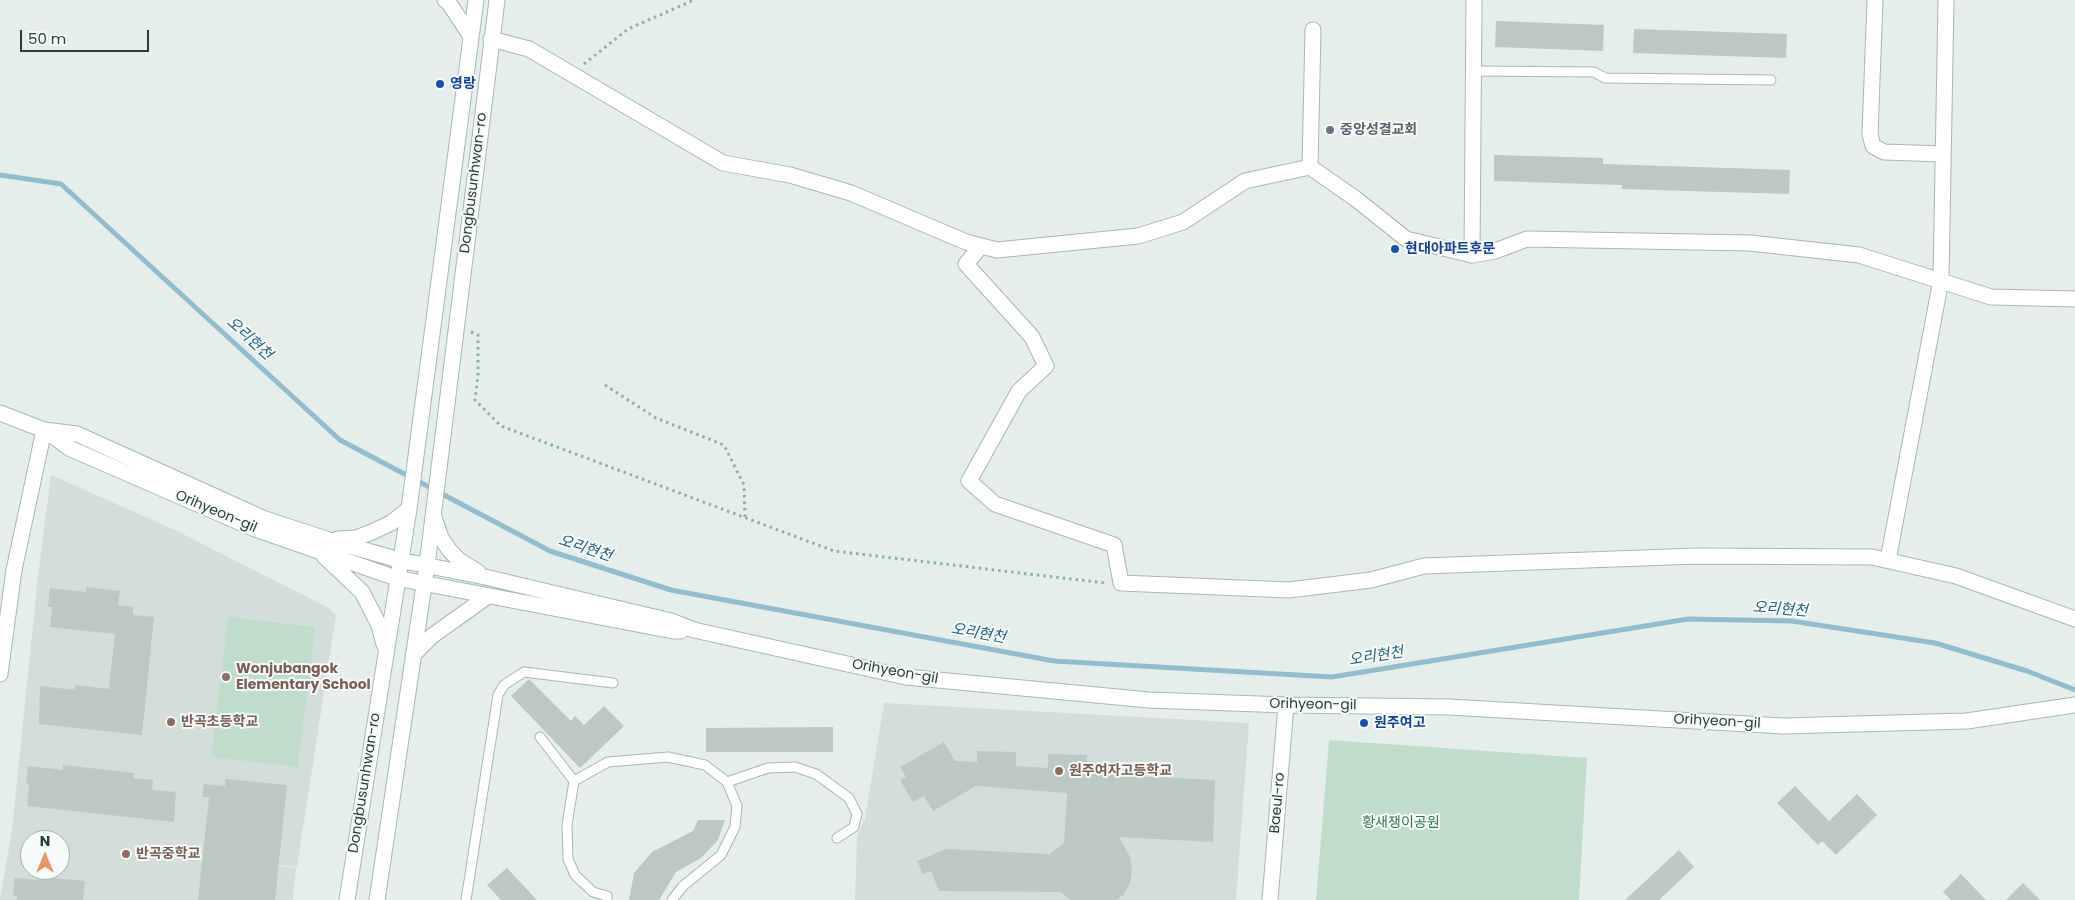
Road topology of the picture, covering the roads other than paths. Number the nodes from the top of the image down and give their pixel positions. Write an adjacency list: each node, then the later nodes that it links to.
1 (445, 0): 8 (street)
2 (476, 0): 8 (street, Dongbusunhwan-ro)
3 (496, 0): 9 (street, Dongbusunhwan-ro)
4 (1474, 0): 10 (street)
5 (1875, 0): 12 (street)
6 (1946, 0): 12 (street)
7 (1313, 30): 13 (street)
8 (470, 35): 9 (street); 20 (street, Dongbusunhwan-ro)
9 (490, 39): 14 (street); 21 (street, Dongbusunhwan-ro)
10 (1474, 71): 11 (lane); 15 (street)
11 (1771, 80)
12 (1942, 154): 16 (street)
13 (1310, 167): 14 (street); 15 (street)
14 (981, 246): 24 (street)
15 (1472, 255): 16 (street)
16 (1941, 280): 17 (street); 24 (street)
17 (2075, 299)
18 (0, 413): 19 (street, Orihyeon-gil)
19 (44, 430): 22 (street, Orihyeon-gil); 34 (street)
20 (409, 509): 22 (street); 23 (street)
21 (433, 513): 25 (street); 26 (street)
22 (325, 546): 23 (street, Orihyeon-gil); 27 (street, Orihyeon-gil); 32 (street)
23 (399, 560): 25 (street, Orihyeon-gil); 27 (street, Dongbusunhwan-ro)
24 (1888, 560): 30 (street)
25 (427, 565): 26 (street, Orihyeon-gil); 28 (street, Dongbusunhwan-ro)
26 (485, 577): 31 (street, Orihyeon-gil)
27 (396, 578): 28 (street, Orihyeon-gil); 32 (street, Dongbusunhwan-ro)
28 (424, 584): 29 (street, Orihyeon-gil); 33 (street, Dongbusunhwan-ro)
29 (488, 596): 31 (street, Orihyeon-gil); 33 (street)
30 (2075, 619)
31 (694, 630): 36 (street, Orihyeon-gil)
32 (386, 650): 42 (street, Dongbusunhwan-ro)
33 (413, 655): 43 (street, Dongbusunhwan-ro)
34 (0, 674)
35 (613, 683): 44 (lane)
36 (1286, 705): 37 (street, Orihyeon-gil); 47 (street, Baeul-ro)
37 (2075, 705)
38 (540, 737): 39 (lane)
39 (574, 781): 40 (lane); 45 (lane)
40 (727, 782): 41 (lane); 46 (lane)
41 (837, 838)
42 (347, 900)
43 (377, 900)
44 (466, 900)
45 (607, 900)
46 (672, 900)
47 (1270, 900)

